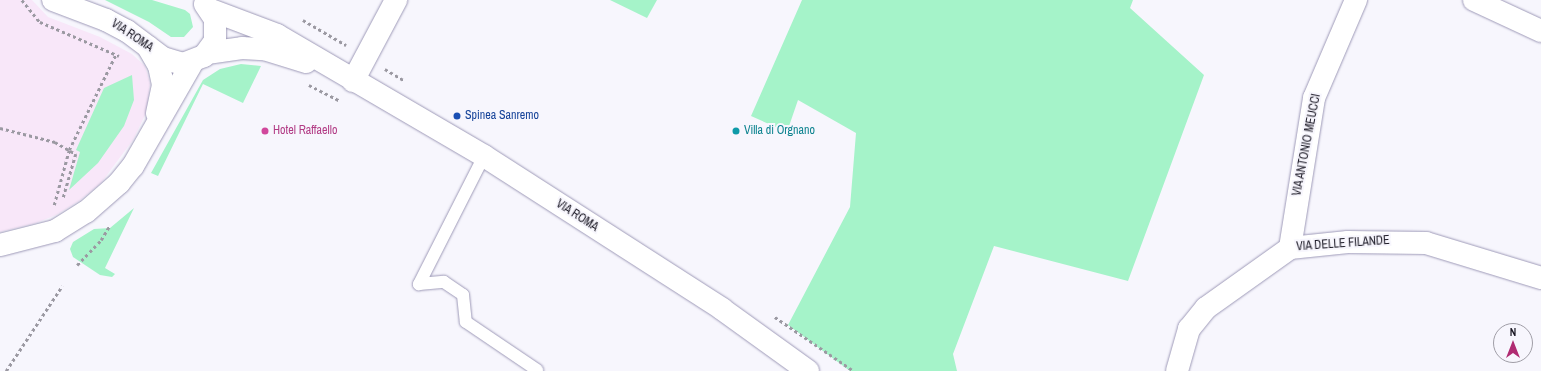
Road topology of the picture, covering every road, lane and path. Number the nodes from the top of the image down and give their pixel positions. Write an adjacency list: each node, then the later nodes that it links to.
1 (22, 0): 11 (path)
2 (53, 0): 9 (street, VIA ROMA)
3 (396, 0): 14 (street)
4 (1356, 0): 25 (street, VIA ANTONIO MEUCCI)
5 (1474, 0): 8 (street)
6 (205, 5): 13 (street, VIA ROMA); 14 (street, VIA ROMA)
7 (303, 20): 10 (path)
8 (1541, 31)
9 (147, 44): 13 (street, VIA ROMA); 16 (street)
10 (349, 46)
11 (116, 54): 12 (path); 17 (path)
12 (124, 58)
13 (200, 58): 14 (street, VIA ROMA); 16 (street)
14 (345, 77): 18 (street, VIA ROMA)
15 (0, 128): 17 (path)
16 (151, 135): 24 (street)
17 (69, 150): 19 (path); 21 (path)
18 (484, 156): 29 (lane); 31 (street, VIA ROMA)
19 (67, 198)
20 (58, 204): 21 (path)
21 (54, 206): 22 (path)
22 (48, 208)
23 (110, 225): 26 (path)
24 (0, 245)
25 (1290, 248): 27 (street, VIA DELLE FILANDE); 32 (street, VIA DELLE FILANDE)
26 (77, 265)
27 (1541, 278)
28 (62, 286): 30 (path)
29 (537, 370)
30 (6, 371)
31 (808, 371)
32 (1177, 371)

